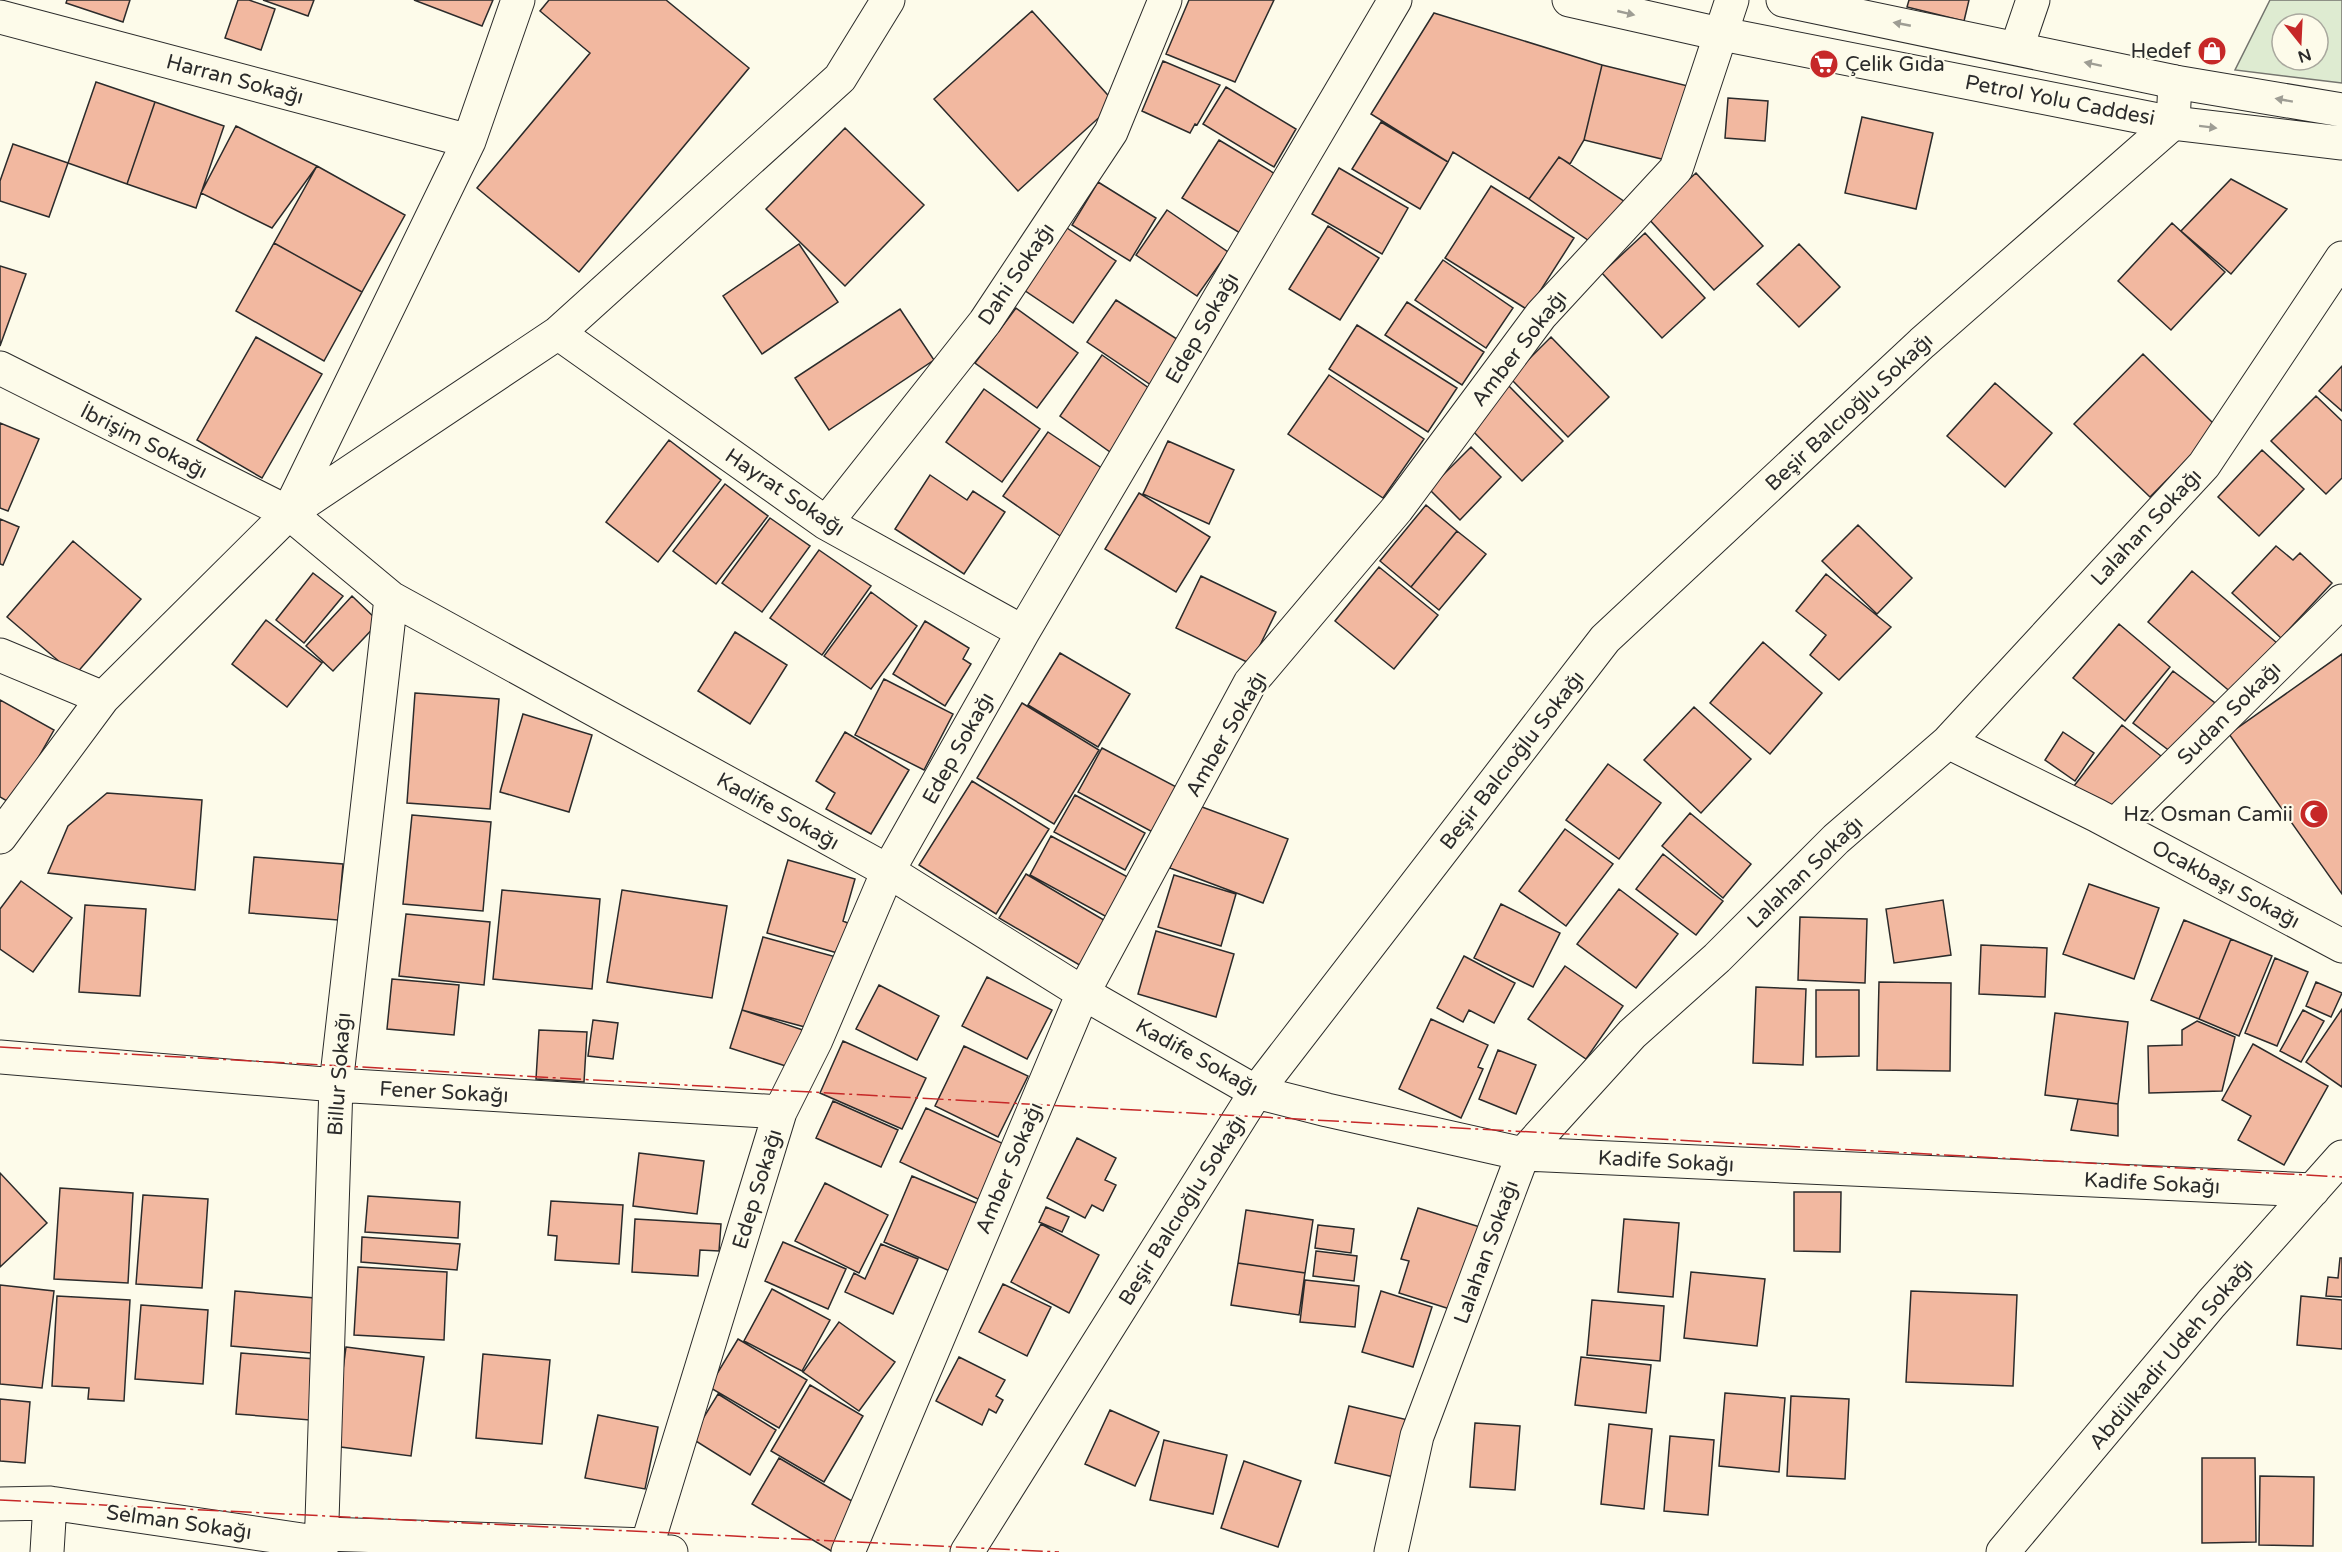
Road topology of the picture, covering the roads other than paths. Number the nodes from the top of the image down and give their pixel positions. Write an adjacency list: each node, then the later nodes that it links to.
1 (518, 0): 15 (street)
2 (888, 0): 18 (street)
3 (1165, 0): 21 (street, Dahi Sokağı)
4 (1395, 0): 24 (street, Edep Sokağı)
5 (1569, 0): 10 (street, Petrol Yolu Caddesi, one-way to 10)
6 (1732, 0): 10 (street, Amber Sokağı)
7 (1783, 0): 11 (street, Petrol Yolu Caddesi, one-way to 7)
8 (2033, 0): 11 (street)
9 (0, 17): 15 (street, Harran Sokağı)
10 (1722, 33): 14 (street, Petrol Yolu Caddesi); 32 (street, Amber Sokağı)
11 (2017, 48): 12 (street, Petrol Yolu Caddesi, one-way to 11)
12 (2175, 82): 13 (street, Petrol Yolu Caddesi, one-way to 12); 14 (street)
13 (2342, 110)
14 (2173, 123): 16 (street, Petrol Yolu Caddesi, one-way to 16); 35 (street, Beşir Balcıoğlu Sokağı)
15 (470, 141): 20 (street)
16 (2342, 143)
17 (2342, 258): 27 (street, Lalahan Sokağı)
18 (558, 333): 20 (street); 21 (street, Hayrat Sokağı)
19 (0, 368): 20 (street, İbrişim Sokağı)
20 (289, 513): 22 (street, Kadife Sokağı); 26 (street)
21 (826, 523): 24 (street, Hayrat Sokağı)
22 (391, 598): 30 (street, Kadife Sokağı); 34 (street, Billur Sokağı)
23 (2342, 601): 28 (street, Sudan Sokağı)
24 (1023, 632): 30 (street, Edep Sokağı)
25 (0, 655): 26 (street)
26 (103, 698): 29 (street)
27 (1948, 742): 28 (street, Ocakbaşı Sokağı); 37 (street, Lalahan Sokağı)
28 (2115, 825): 31 (street, Ocakbaşı Sokağı)
29 (0, 837)
30 (888, 871): 32 (street, Kadife Sokağı); 36 (street, Edep Sokağı)
31 (2342, 946)
32 (1083, 993): 35 (street, Kadife Sokağı); 45 (street, Amber Sokağı)
33 (0, 1057): 34 (street, Fener Sokağı)
34 (336, 1085): 36 (street, Fener Sokağı); 42 (street, Billur Sokağı)
35 (1256, 1092): 37 (street, Kadife Sokağı); 46 (street, Beşir Balcıoğlu Sokağı)
36 (780, 1112): 43 (street, Edep Sokağı)
37 (1523, 1154): 39 (street, Kadife Sokağı); 47 (street, Lalahan Sokağı)
38 (2342, 1157): 39 (street, Abdülkadir Udeh Sokağı)
39 (2313, 1190): 48 (street, Abdülkadir Udeh Sokağı)
40 (50, 1503): 41 (street, Selman Sokağı); 42 (street, Selman Sokağı); 44 (street)
41 (0, 1504)
42 (322, 1547): 43 (street, Selman Sokağı)
43 (654, 1550)
44 (47, 1552)
45 (848, 1552)
46 (967, 1552)
47 (1391, 1552)
48 (2003, 1552)

